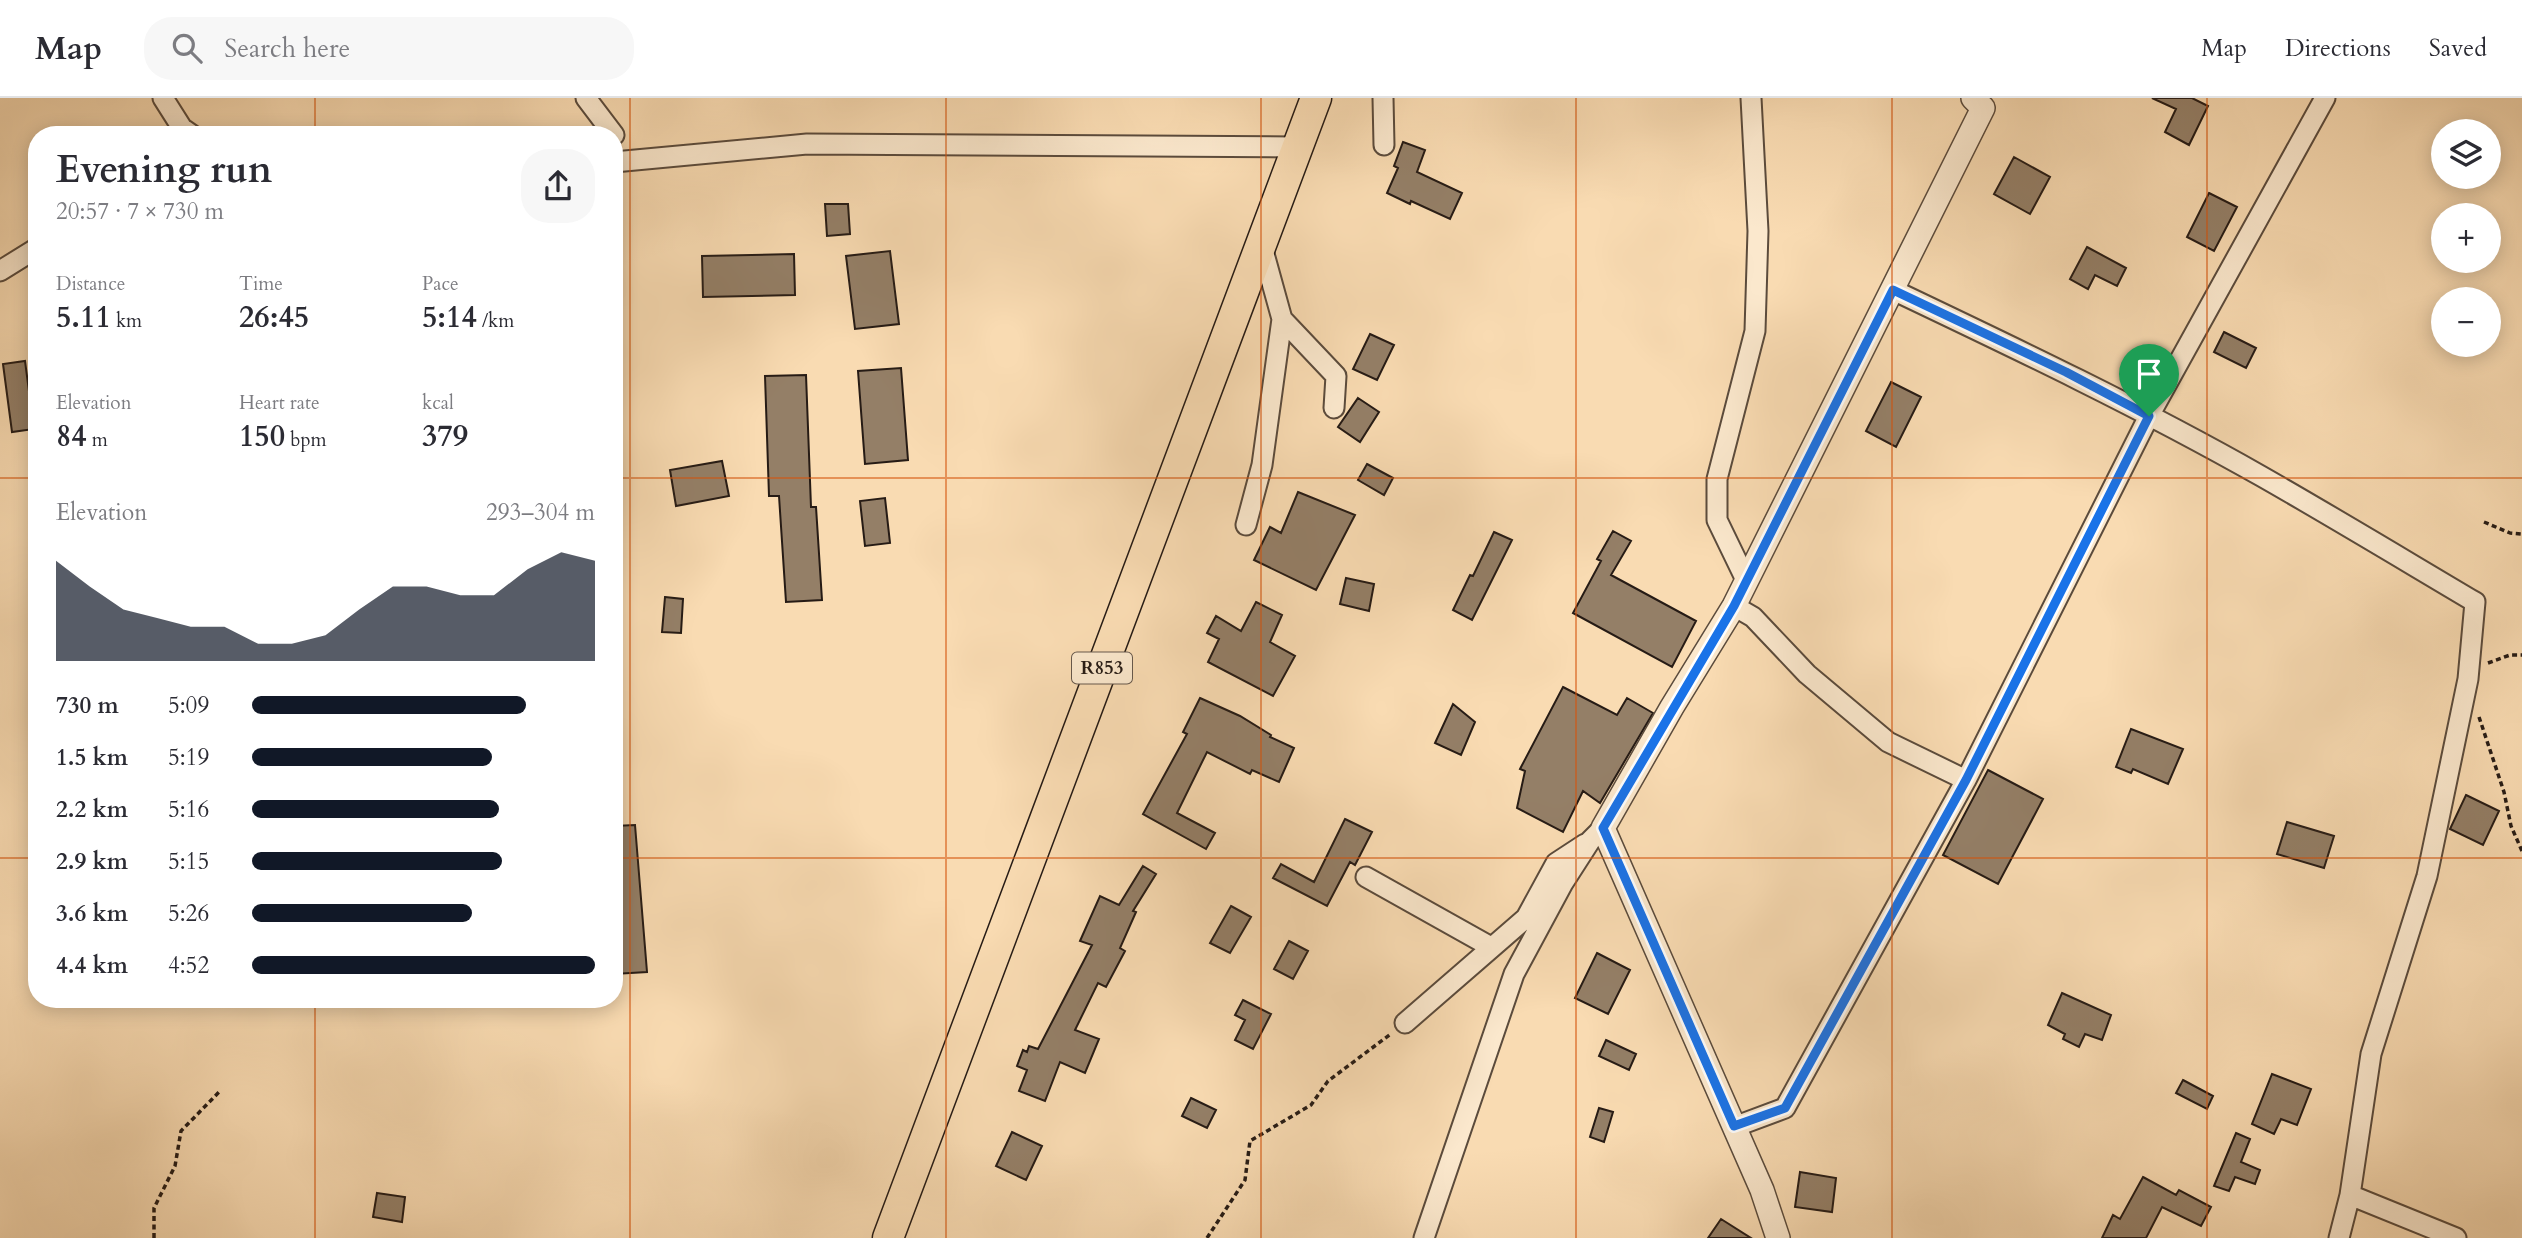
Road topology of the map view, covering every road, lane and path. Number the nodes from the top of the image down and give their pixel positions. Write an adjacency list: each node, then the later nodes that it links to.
1 (163, 98): 8 (street)
2 (586, 98): 9 (street)
3 (1317, 98): 11 (main road, R853)
4 (1383, 98): 10 (street)
5 (1751, 98): 23 (street)
6 (2325, 98): 19 (street)
7 (1982, 101): 16 (street)
8 (181, 126)
9 (607, 126)
10 (1384, 145)
11 (1296, 147): 12 (street); 13 (main road, R853)
12 (624, 161)
13 (1261, 243): 17 (street); 38 (main road, R853)
14 (28, 254): 15 (street)
15 (0, 271)
16 (1893, 290): 19 (street); 23 (street)
17 (1282, 319): 18 (street); 21 (street)
18 (1334, 408)
19 (2149, 416): 26 (street); 28 (street)
20 (2484, 522): 22 (path)
21 (1246, 525)
22 (2522, 534)
23 (1746, 582): 24 (street)
24 (1734, 606): 28 (street); 29 (street)
25 (2522, 655): 26 (path)
26 (2468, 674): 36 (street)
27 (2478, 713): 30 (path)
28 (1966, 780): 35 (street)
29 (1596, 834): 32 (street); 35 (street); 40 (street)
30 (2522, 851)
31 (1366, 877): 32 (street)
32 (1491, 947): 33 (street)
33 (1405, 1023): 39 (path)
34 (221, 1090): 37 (path)
35 (1734, 1126): 41 (street)
36 (2350, 1195): 42 (street); 43 (street)
37 (153, 1238)
38 (888, 1238)
39 (1207, 1238)
40 (1423, 1238)
41 (1778, 1238)
42 (2339, 1238)
43 (2456, 1238)

